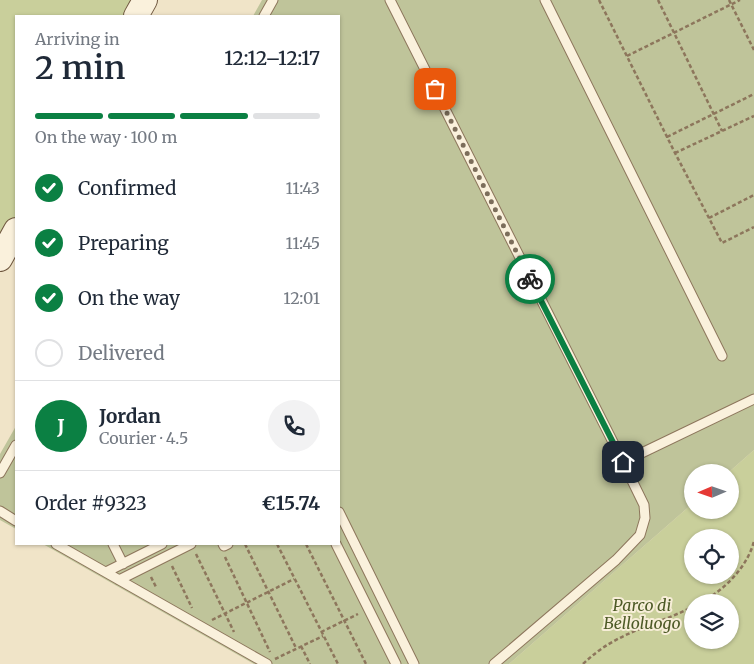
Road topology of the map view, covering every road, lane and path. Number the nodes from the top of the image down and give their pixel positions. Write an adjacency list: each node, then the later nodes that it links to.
1 (145, 0): 10 (main road)
2 (273, 0): 11 (lane)
3 (390, 0): 29 (lane)
4 (545, 0): 26 (lane)
5 (599, 0): 14 (path)
6 (658, 0): 12 (path)
7 (729, 0): 9 (path)
8 (740, 0): 9 (path)
9 (731, 5): 12 (path); 13 (path)
10 (137, 15)
11 (265, 15)
12 (674, 33): 14 (path); 16 (path)
13 (754, 50)
14 (627, 56): 19 (path)
15 (754, 94): 16 (path)
16 (714, 114): 18 (path); 19 (path)
17 (754, 116): 18 (path)
18 (722, 131): 20 (path)
19 (667, 137): 20 (path)
20 (675, 153): 22 (path)
21 (754, 195): 22 (path)
22 (709, 218): 23 (path)
23 (754, 227)
24 (15, 232): 25 (main road)
25 (0, 259)
26 (722, 356)
27 (754, 399): 29 (lane)
28 (15, 452): 30 (lane)
29 (623, 462): 69 (lane)
30 (2, 470)
31 (0, 511): 33 (lane)
32 (340, 514): 68 (lane)
33 (15, 520)
34 (754, 541): 51 (path)
35 (58, 545): 47 (lane)
36 (114, 545): 46 (lane)
37 (160, 545): 46 (lane)
38 (189, 545): 45 (lane)
39 (191, 545): 55 (path)
40 (225, 545): 52 (path)
41 (246, 545): 50 (path)
42 (277, 545): 48 (path)
43 (306, 545): 56 (path)
44 (336, 545): 53 (lane)
45 (168, 555): 49 (lane); 57 (path)
46 (123, 564): 47 (lane)
47 (106, 572): 49 (lane)
48 (294, 579): 50 (path); 58 (path)
49 (119, 580): 57 (lane)
50 (269, 592): 52 (path); 60 (path)
51 (714, 594)
52 (246, 603): 55 (path); 62 (path)
53 (368, 608): 56 (path); 67 (lane)
54 (684, 611): 70 (path)
55 (224, 614): 57 (path); 61 (path)
56 (344, 620): 58 (path); 66 (path)
57 (200, 626): 61 (lane)
58 (322, 634): 59 (path); 65 (path)
59 (301, 646): 60 (path); 64 (path)
60 (296, 648): 62 (path)
61 (244, 651): 62 (lane)
62 (270, 662): 63 (path)
63 (271, 664)
64 (310, 664)
65 (338, 664)
66 (366, 664)
67 (396, 664)
68 (414, 664)
69 (494, 664)
70 (583, 664)

